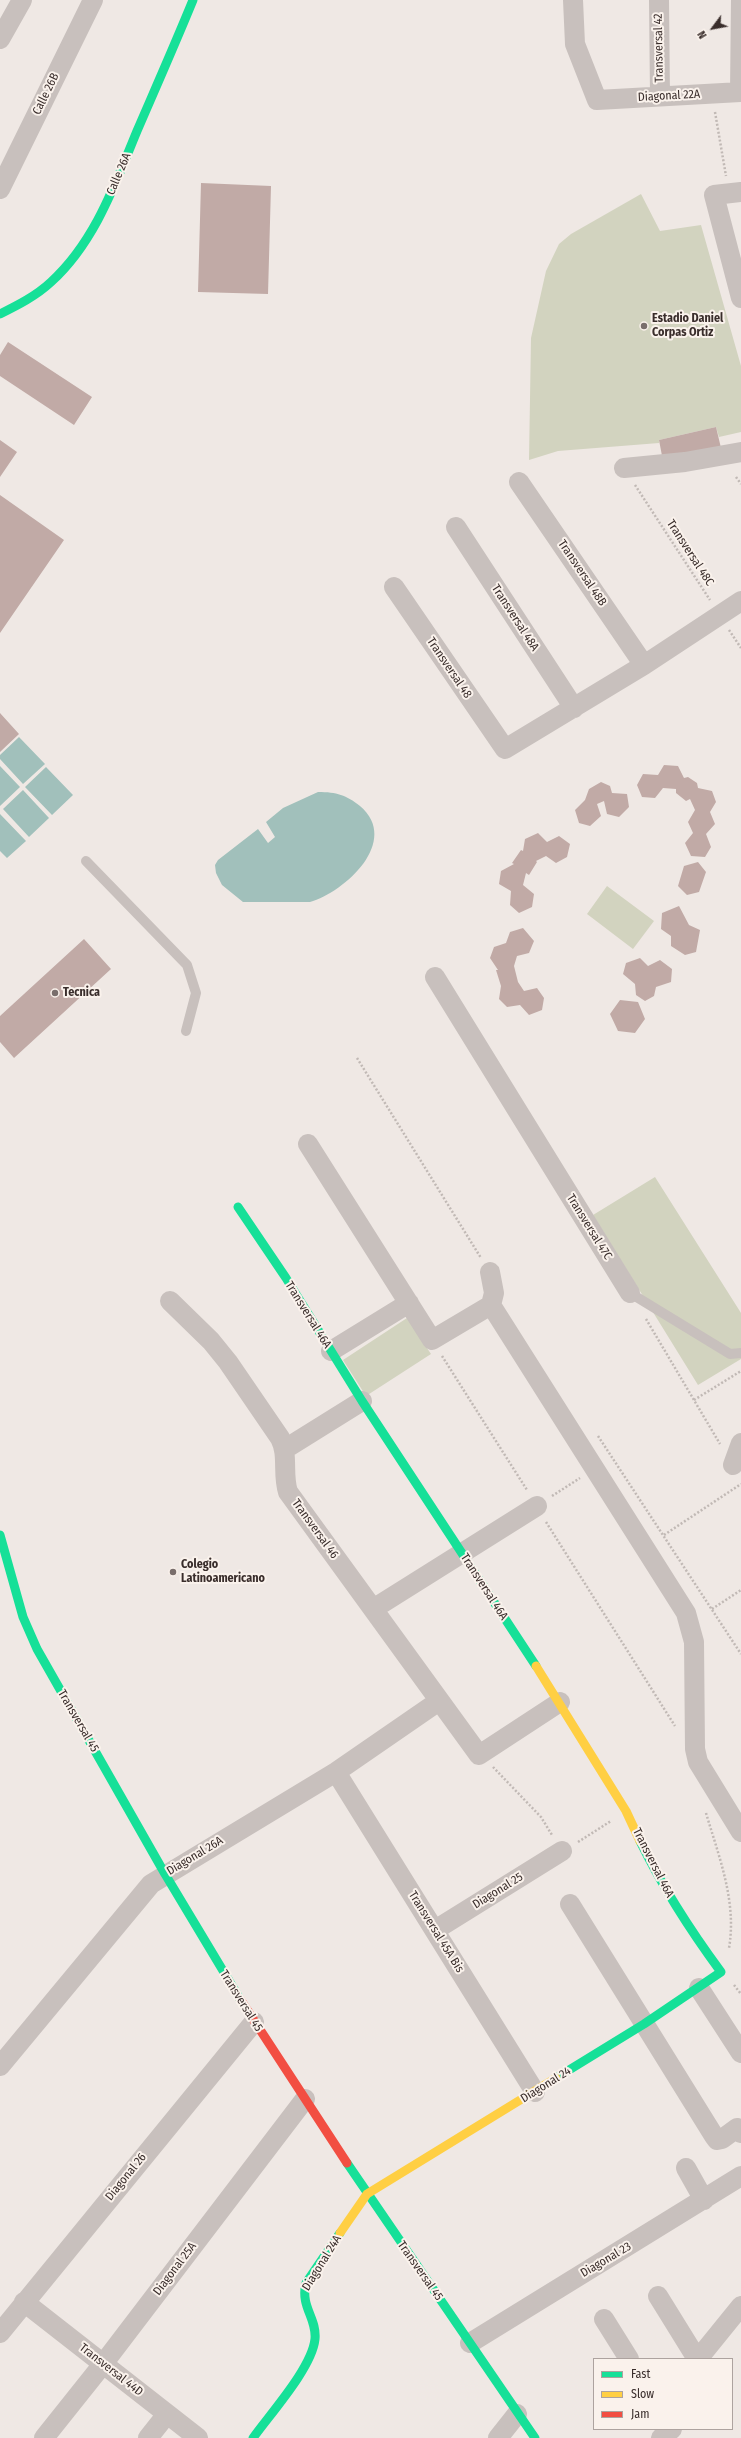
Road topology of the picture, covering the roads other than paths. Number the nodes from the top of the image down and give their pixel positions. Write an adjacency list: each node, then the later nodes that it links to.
1 (22, 0): 7 (street)
2 (93, 0): 10 (street, Calle 26B)
3 (193, 0): 13 (street, Calle 26A)
4 (573, 0): 9 (street, Diagonal 22A)
5 (658, 0): 9 (street, Transversal 42)
6 (741, 0): 8 (street)
7 (0, 39)
8 (741, 92): 9 (street, Diagonal 22A)
9 (660, 96)
10 (0, 188)
11 (728, 193): 12 (street)
12 (741, 298)
13 (0, 314)
14 (741, 452): 15 (street)
15 (624, 468)
16 (519, 482): 20 (street, Transversal 48B)
17 (456, 528): 21 (street, Transversal 48A)
18 (394, 587): 21 (street, Transversal 48)
19 (741, 601): 20 (street)
20 (644, 665): 21 (street)
21 (574, 708)
22 (86, 861): 24 (lane)
23 (435, 977): 28 (street, Transversal 47C)
24 (186, 1031)
25 (308, 1144): 30 (street)
26 (238, 1207): 32 (street, Transversal 46A)
27 (490, 1272): 31 (street)
28 (630, 1293): 33 (lane)
29 (170, 1301): 36 (street)
30 (409, 1303): 31 (street); 32 (street)
31 (491, 1305): 45 (street)
32 (331, 1351): 34 (street, Transversal 46A)
33 (741, 1354)
34 (362, 1401): 36 (street); 40 (street, Transversal 46A)
35 (741, 1443): 37 (street)
36 (285, 1449): 41 (street, Transversal 46)
37 (733, 1465)
38 (536, 1506): 40 (street)
39 (0, 1535): 47 (street, Transversal 45)
40 (462, 1553): 41 (street); 43 (street, Transversal 46A)
41 (373, 1609): 42 (street, Transversal 46)
42 (439, 1701): 43 (street, Transversal 46); 44 (street, Diagonal 26A)
43 (560, 1702): 50 (street, Transversal 46A)
44 (336, 1772): 47 (street, Diagonal 26A); 49 (street, Transversal 45A Bis)
45 (741, 1832)
46 (562, 1851): 49 (street, Diagonal 25)
47 (165, 1874): 52 (street, Transversal 45); 55 (street, Diagonal 26A)
48 (570, 1904): 53 (street)
49 (434, 1930): 56 (street, Transversal 45A Bis)
50 (721, 1972): 51 (street, Diagonal 24)
51 (699, 1988): 53 (street, Diagonal 24); 54 (street)
52 (254, 2022): 57 (street, Transversal 45); 64 (street, Diagonal 26)
53 (644, 2024): 56 (street, Diagonal 24); 58 (street)
54 (741, 2053)
55 (0, 2066)
56 (535, 2092): 61 (street, Diagonal 24)
57 (305, 2099): 61 (street, Transversal 45); 72 (street, Diagonal 25A)
58 (740, 2126)
59 (686, 2168): 62 (street)
60 (741, 2176): 62 (street, Diagonal 23)
61 (367, 2194): 68 (street, Transversal 45); 78 (street, Diagonal 24A)
62 (704, 2200): 68 (street, Diagonal 23)
63 (658, 2296): 70 (street)
64 (24, 2302): 67 (street, Diagonal 26); 72 (street, Transversal 44D)
65 (741, 2306): 71 (street)
66 (604, 2319): 69 (street)
67 (0, 2333)
68 (470, 2342): 74 (street, Transversal 45)
69 (628, 2358)
70 (697, 2358)
71 (699, 2358)
72 (103, 2364): 73 (street, Transversal 44D); 75 (street, Diagonal 25A)
73 (167, 2414): 76 (street); 77 (street, Transversal 44D)
74 (516, 2414): 79 (street); 80 (street, Transversal 45)
75 (44, 2438)
76 (148, 2438)
77 (198, 2438)
78 (253, 2438)
79 (498, 2438)
80 (535, 2438)

